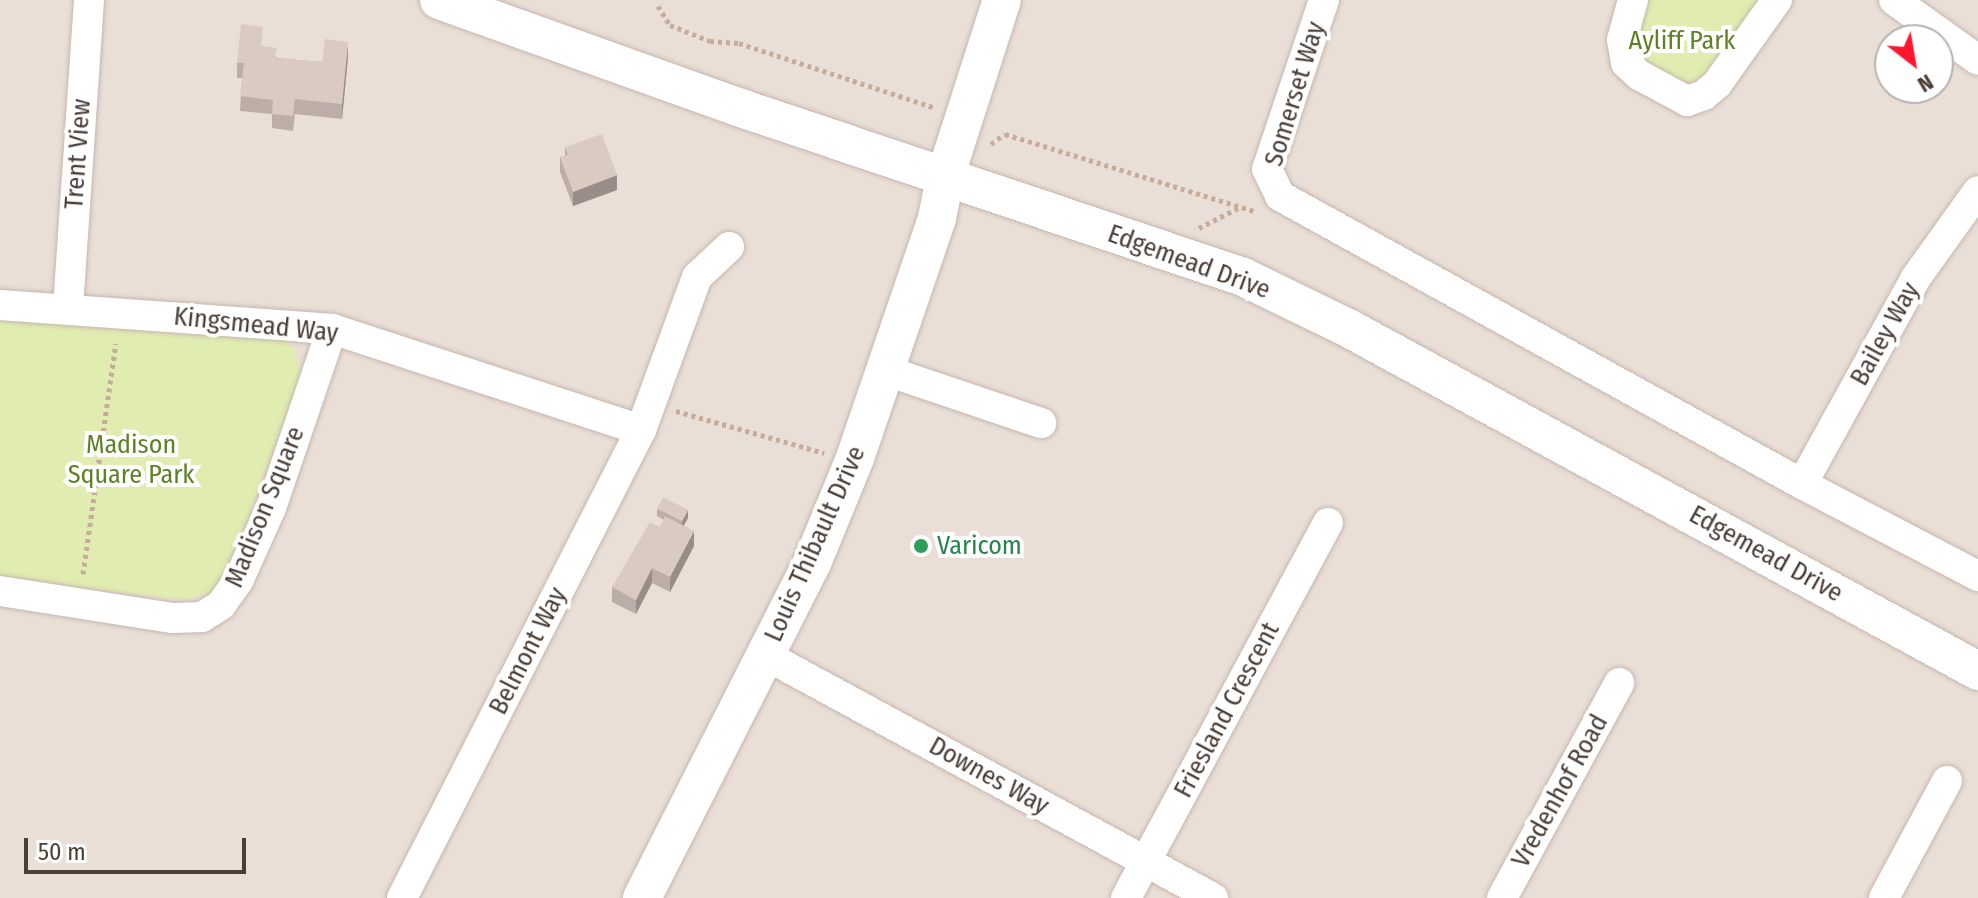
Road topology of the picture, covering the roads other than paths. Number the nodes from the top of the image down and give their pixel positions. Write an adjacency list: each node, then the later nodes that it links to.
1 (89, 0): 13 (street, Trent View)
2 (439, 0): 9 (street, Edgemead Drive)
3 (1002, 0): 9 (street, Louis Thibault Drive)
4 (1324, 0): 18 (street, Somerset Way)
5 (1633, 0): 6 (street)
6 (1777, 0)
7 (1894, 0): 8 (street)
8 (1978, 60)
9 (946, 174): 15 (street, Louis Thibault Drive); 23 (street, Edgemead Drive)
10 (1978, 191): 18 (street, Bailey Way)
11 (729, 247): 16 (street, Belmont Way)
12 (0, 305): 13 (street, Kingsmead Way)
13 (68, 308): 14 (street, Kingsmead Way)
14 (332, 329): 16 (street, Kingsmead Way); 21 (street, Madison Square)
15 (887, 371): 17 (street); 22 (street, Louis Thibault Drive)
16 (647, 416): 27 (street, Belmont Way)
17 (1041, 423)
18 (1802, 484): 20 (street)
19 (1328, 523): 26 (street, Friesland Crescent)
20 (1978, 576)
21 (0, 591)
22 (765, 655): 26 (street, Downes Way); 28 (street, Louis Thibault Drive)
23 (1978, 671)
24 (1619, 683): 31 (street, Vredenhof Road)
25 (1947, 781): 32 (street)
26 (1145, 861): 29 (street, Friesland Crescent); 30 (street, Downes Way)
27 (402, 898)
28 (642, 898)
29 (1126, 898)
30 (1213, 898)
31 (1502, 898)
32 (1884, 898)

